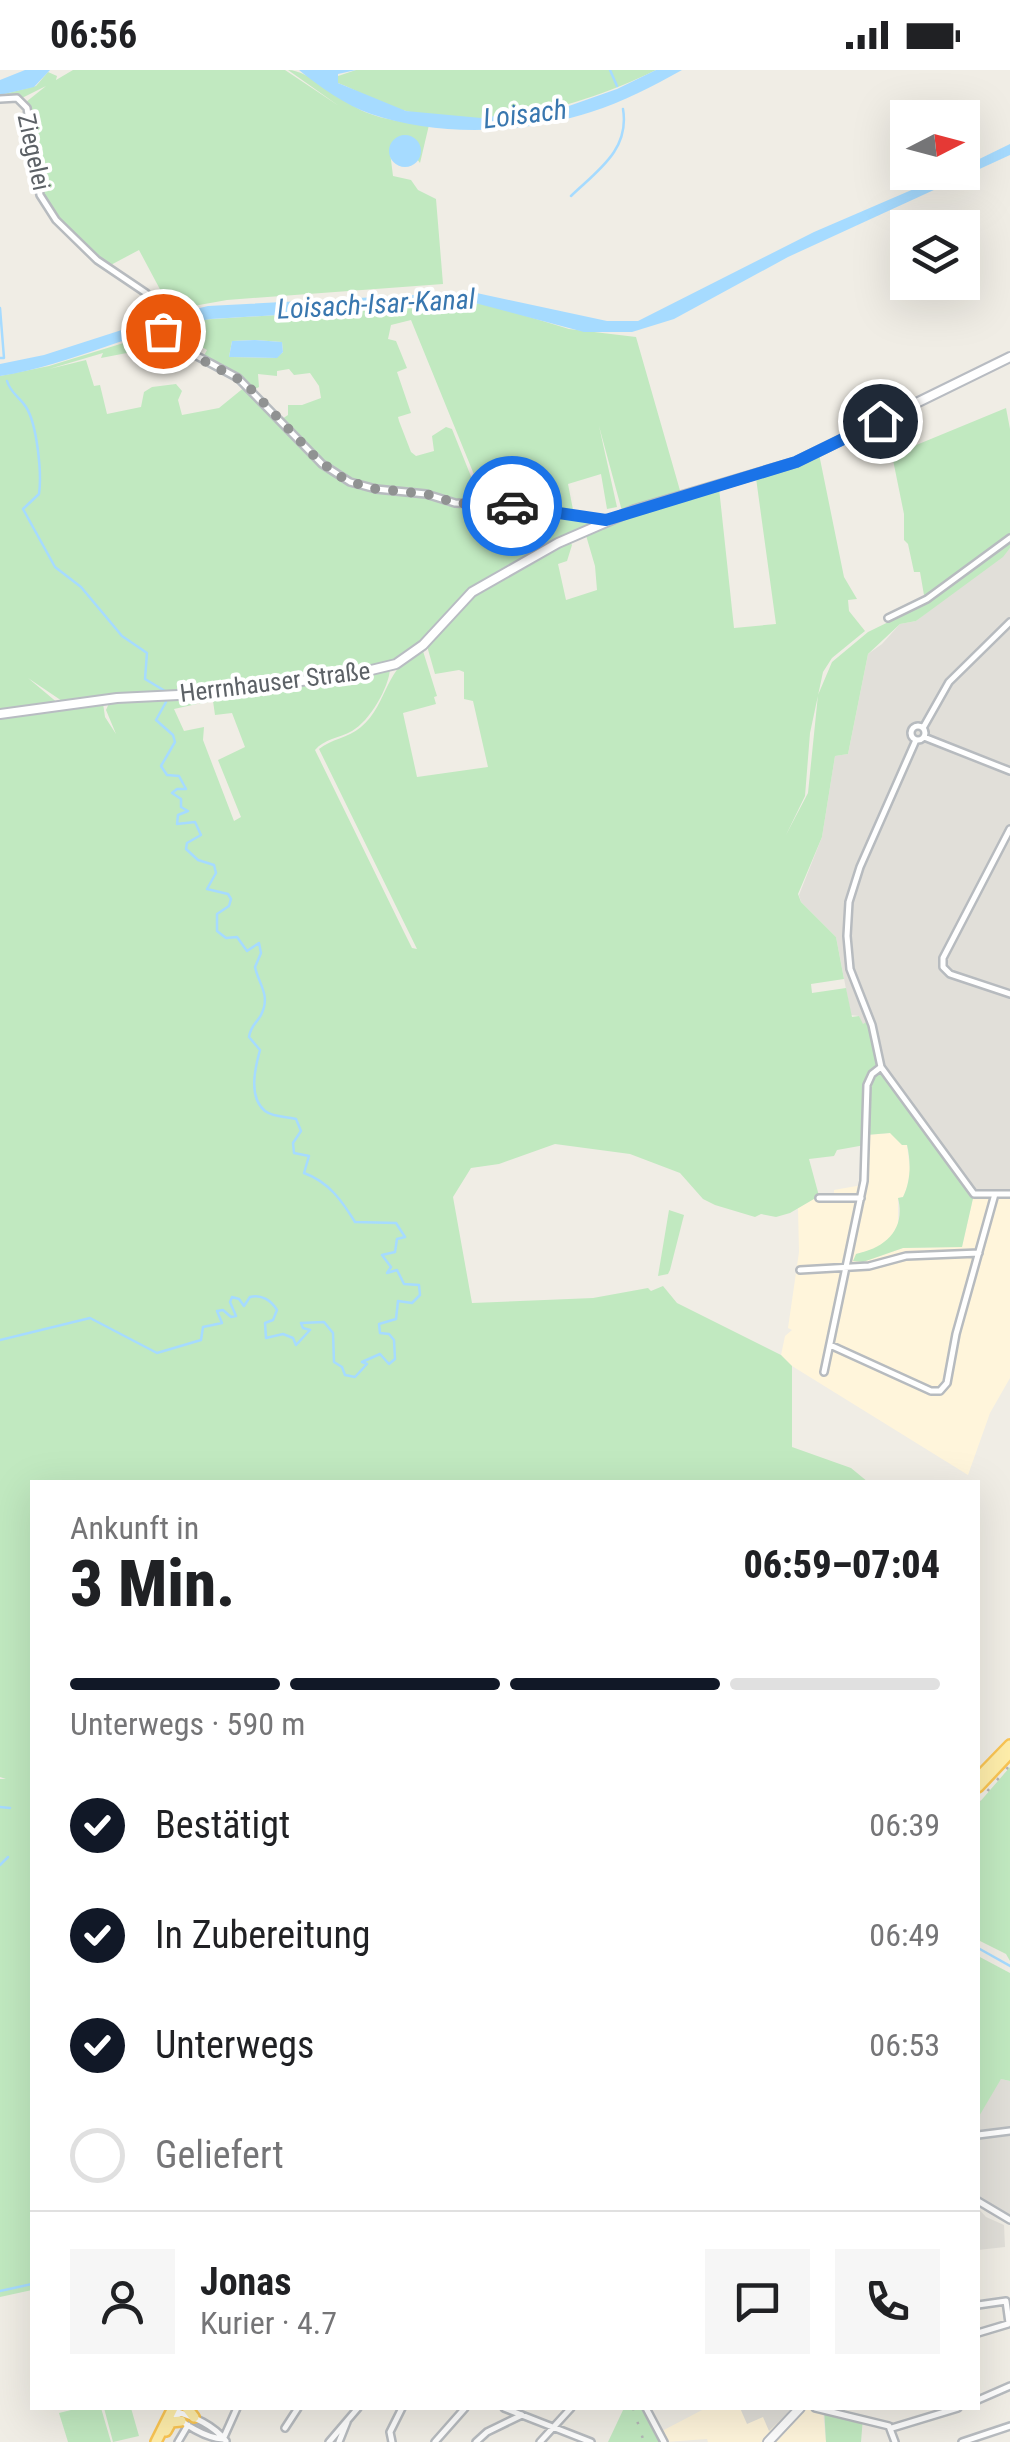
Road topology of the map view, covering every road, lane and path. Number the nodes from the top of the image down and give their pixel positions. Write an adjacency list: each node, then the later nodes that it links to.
1 (0, 100): 3 (street, Ziegelei)
2 (1010, 357): 3 (street, Herrnhauser Straße)
3 (606, 520): 8 (street, Herrnhauser Straße)
4 (1010, 538): 5 (street)
5 (888, 618)
6 (1007, 625): 7 (street); 9 (street)
7 (1010, 635)
8 (0, 714)
9 (923, 728): 10 (street); 10 (street)
10 (920, 739): 11 (street); 14 (street)
11 (1010, 771)
12 (1010, 830): 13 (street)
13 (1010, 994)
14 (881, 1067): 15 (street); 18 (street)
15 (996, 1194): 16 (street); 19 (street)
16 (1010, 1194)
17 (818, 1198): 18 (street)
18 (861, 1198): 20 (street)
19 (979, 1253): 20 (street); 22 (street)
20 (846, 1268): 21 (street); 22 (street)
21 (800, 1270)
22 (830, 1346): 23 (street)
23 (824, 1372)
24 (1010, 1745): 26 (main road)
25 (1010, 1754): 27 (main road)
26 (980, 1776)
27 (980, 1786)
28 (1010, 2131): 29 (street)
29 (980, 2136)
30 (980, 2203): 31 (street)
31 (1010, 2220)
32 (980, 2305): 33 (street)
33 (1010, 2323): 34 (street)
34 (980, 2332)
35 (1010, 2386): 36 (street)
36 (980, 2399)
37 (172, 2410): 55 (main road)
38 (235, 2410): 56 (street)
39 (297, 2410): 53 (street)
40 (356, 2410): 58 (street)
41 (401, 2410): 59 (street)
42 (463, 2410): 60 (street)
43 (509, 2410): 49 (street)
44 (569, 2410): 52 (street)
45 (647, 2410): 64 (street)
46 (798, 2410): 65 (street)
47 (824, 2410): 54 (street)
48 (951, 2410): 54 (street)
49 (522, 2415): 52 (street); 61 (street)
50 (188, 2417): 55 (main road); 56 (street); 57 (street)
51 (1010, 2426): 67 (street)
52 (554, 2427): 62 (street); 63 (street)
53 (285, 2428)
54 (892, 2428): 66 (street)
55 (156, 2441)
56 (223, 2441)
57 (178, 2442)
58 (332, 2442)
59 (392, 2442)
60 (434, 2442)
61 (476, 2442)
62 (540, 2442)
63 (590, 2442)
64 (664, 2442)
65 (768, 2442)
66 (896, 2442)
67 (962, 2442)

